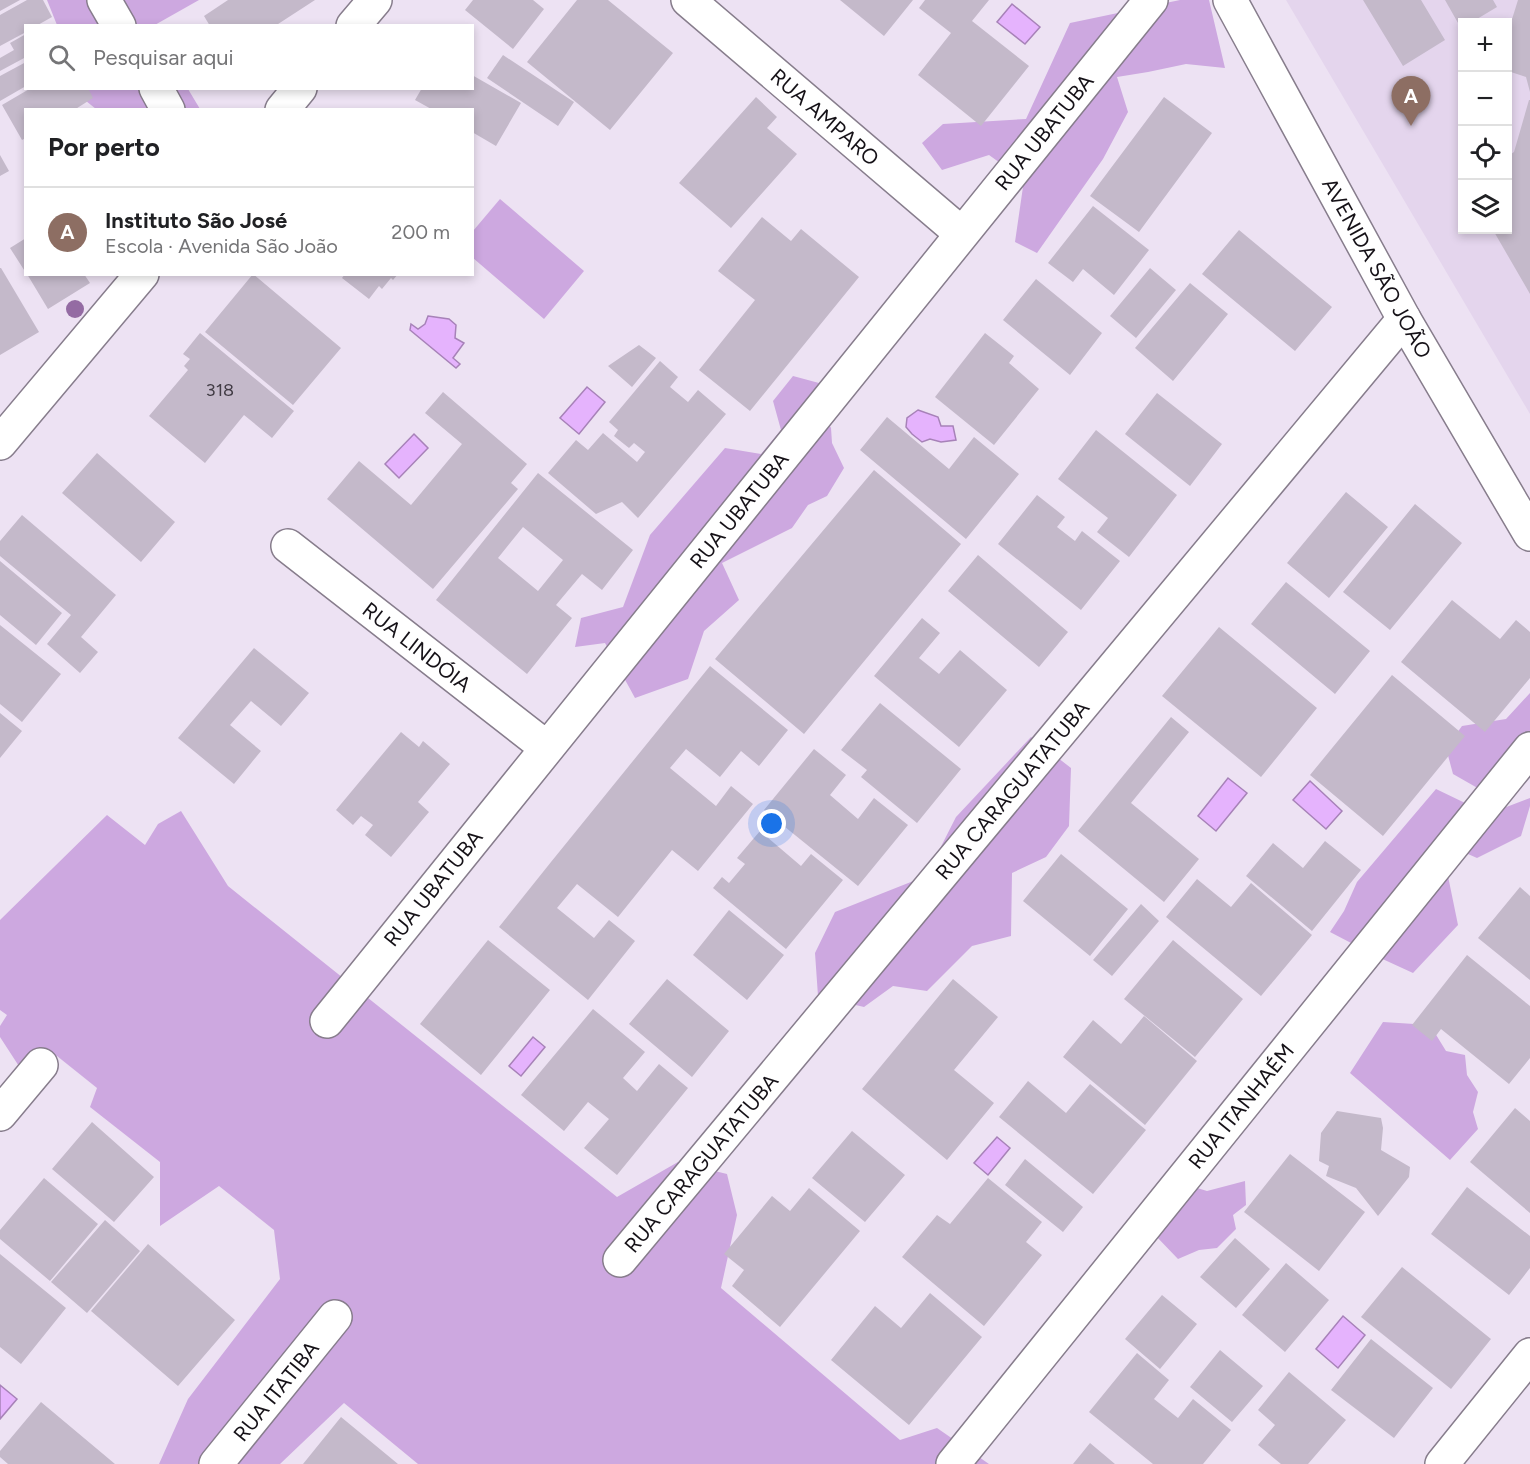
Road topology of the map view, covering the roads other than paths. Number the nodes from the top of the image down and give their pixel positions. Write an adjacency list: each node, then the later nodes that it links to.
1 (104, 0): 6 (street)
2 (375, 0): 7 (street)
3 (688, 0): 12 (street, RUA AMPARO)
4 (1151, 0): 12 (street, RUA UBATUBA)
5 (1230, 0): 14 (street, AVENIDA SÃO JOÃO)
6 (117, 24)
7 (355, 24)
8 (157, 90): 10 (street)
9 (298, 90): 11 (street)
10 (167, 108)
11 (284, 108)
12 (962, 234): 18 (street, RUA UBATUBA)
13 (140, 276): 15 (street)
14 (1404, 319): 16 (street, AVENIDA SÃO JOÃO); 23 (street, RUA CARAGUATATUBA)
15 (0, 443)
16 (1530, 534)
17 (288, 546): 18 (street, RUA LINDÓIA)
18 (547, 748): 20 (street, RUA UBATUBA)
19 (1530, 748): 27 (street, RUA ITANHAÉM)
20 (327, 1021)
21 (41, 1065): 22 (street)
22 (0, 1114)
23 (620, 1260)
24 (335, 1317): 26 (street, RUA ITATIBA)
25 (1530, 1355): 28 (street)
26 (216, 1464)
27 (953, 1464)
28 (1442, 1464)

